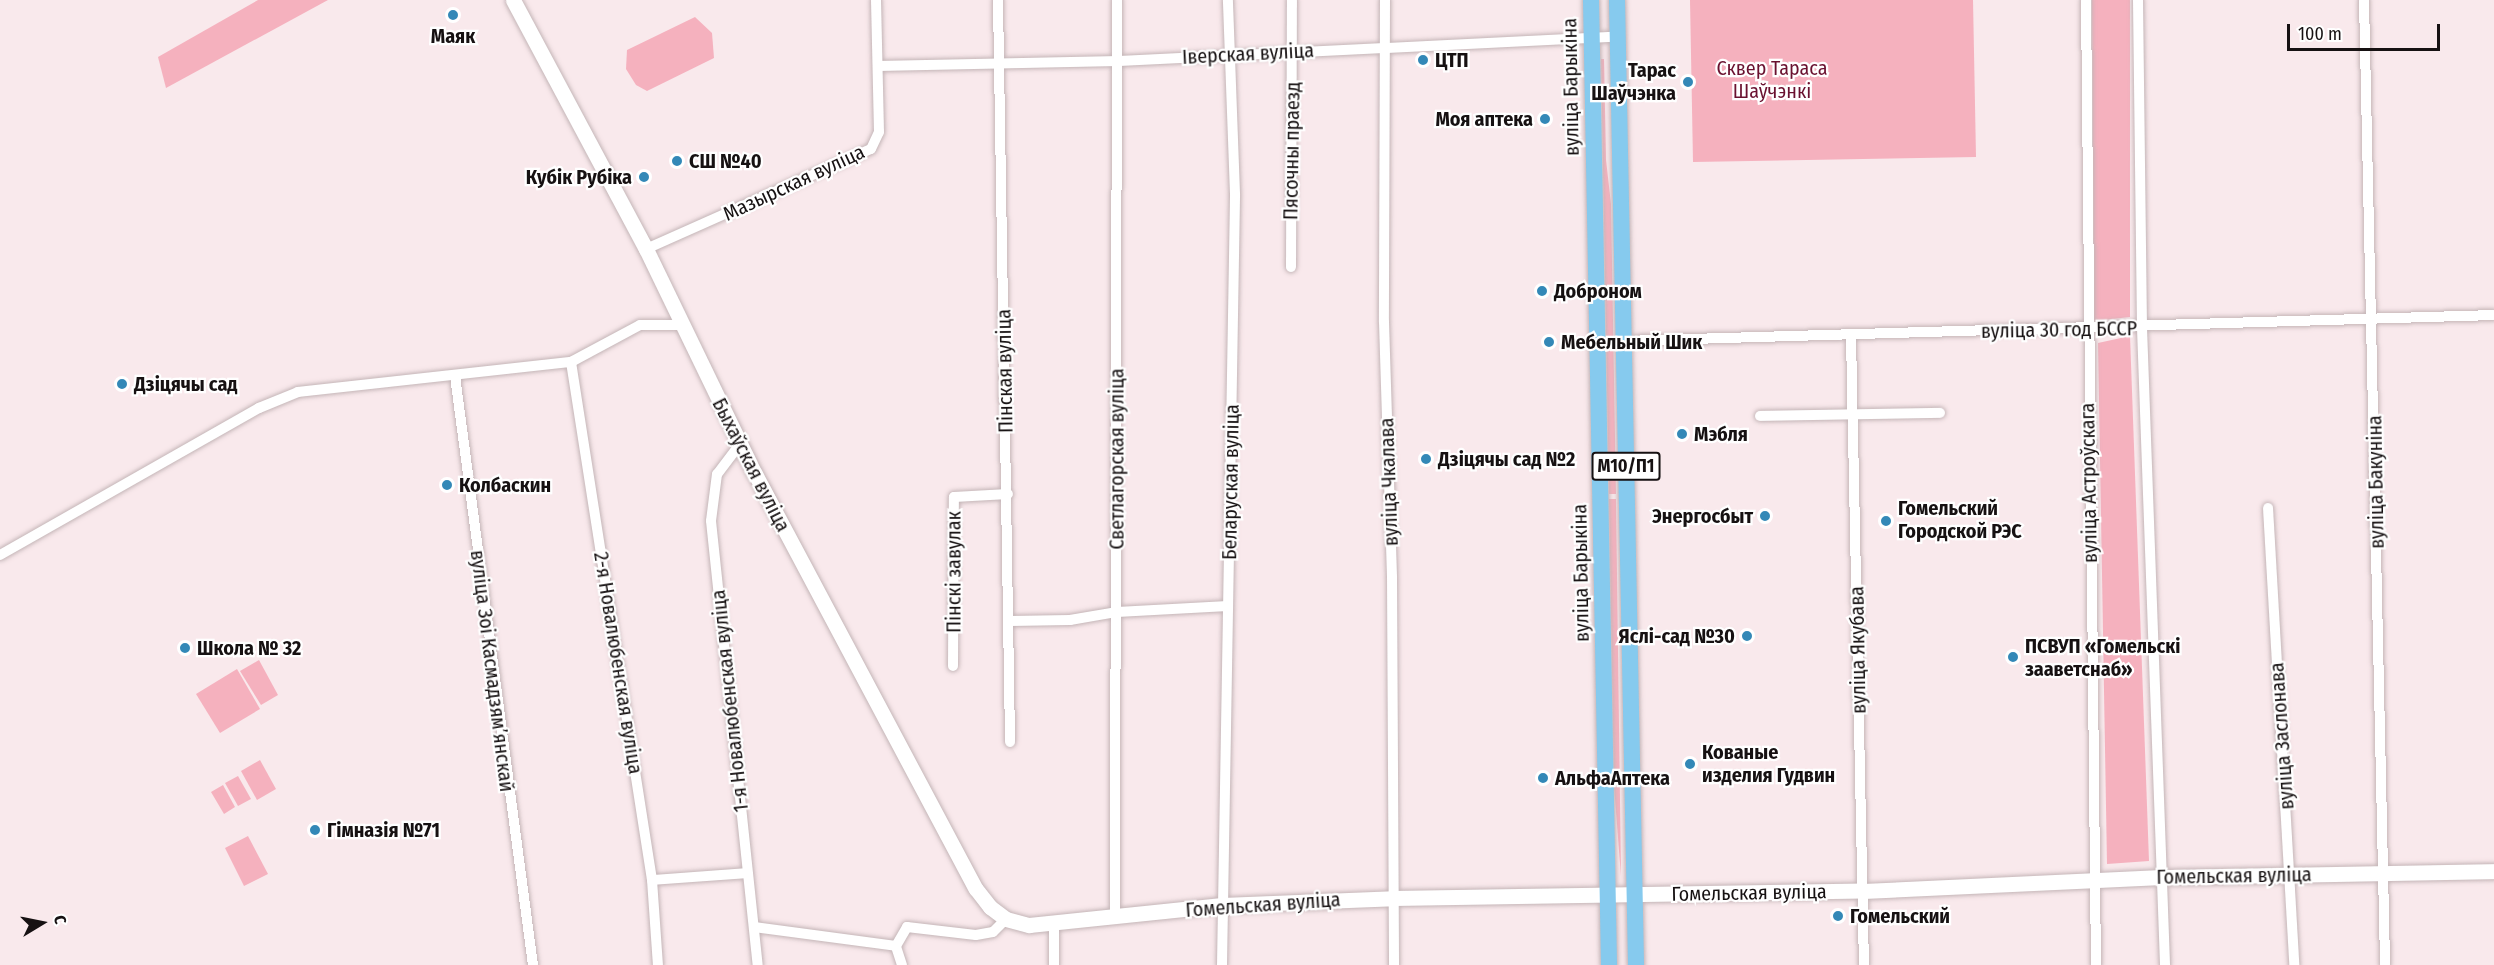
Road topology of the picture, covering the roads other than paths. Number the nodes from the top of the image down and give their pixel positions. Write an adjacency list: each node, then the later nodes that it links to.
1 (513, 0): 21 (main road, Быхаўская вуліца)
2 (876, 0): 20 (street, Мазырская вуліца)
3 (998, 0): 19 (street, Пінская вуліца)
4 (1117, 0): 18 (street, Светлагорская вуліца)
5 (1228, 0): 17 (street, Беларуская вуліца)
6 (1292, 0): 16 (street, Пясочны праезд)
7 (1385, 0): 15 (street, вуліца Чкалава)
8 (1591, 0): 14 (main road, вуліца Барыкіна / М10/П1)
9 (1617, 0): 13 (main road, М10/П1)
10 (2086, 0): 27 (street, вуліца Астроўскага)
11 (2138, 0): 26 (street)
12 (2364, 0): 24 (street, вуліца Бакуніна)
13 (1618, 37): 14 (street, Іверская вуліца); 29 (main road, М10/П1)
14 (1592, 38): 15 (street, Іверская вуліца); 52 (main road, вуліца Барыкіна / М10/П1)
15 (1385, 49): 16 (street, Іверская вуліца); 54 (street, вуліца Чкалава)
16 (1293, 52): 17 (street, Іверская вуліца); 22 (street, Пясочны праезд)
17 (1230, 54): 18 (street, Іверская вуліца); 39 (street, Беларуская вуліца)
18 (1119, 61): 19 (street, Іверская вуліца); 40 (street, Светлагорская вуліца)
19 (999, 64): 20 (street, Іверская вуліца); 36 (street, Пінская вуліца)
20 (878, 66): 21 (street, Мазырская вуліца)
21 (646, 249): 25 (main road, Быхаўская вуліца)
22 (1291, 267)
23 (2494, 315): 24 (street, вуліца 30 год БССР)
24 (2373, 317): 26 (street, вуліца 30 год БССР); 46 (street, вуліца Бакуніна)
25 (680, 325): 30 (street); 35 (main road, Быхаўская вуліца)
26 (2142, 328): 27 (street, вуліца 30 год БССР); 48 (street)
27 (2087, 330): 28 (street, вуліца 30 год БССР); 50 (street, вуліца Астроўскага)
28 (1851, 336): 29 (street, вуліца 30 год БССР); 32 (street, вуліца Якубава)
29 (1624, 341): 53 (main road, М10/П1)
30 (571, 362): 31 (street); 49 (street, 2-я Новалюбенская вуліца)
31 (455, 376): 38 (street); 61 (street, вуліца Зоі Касмадзямʼянскай)
32 (1853, 413): 33 (street); 34 (street); 51 (street, вуліца Якубава)
33 (1940, 413)
34 (1760, 416)
35 (740, 444): 45 (street, 1-я Новалюбенская вуліца); 56 (main road, Быхаўская вуліца)
36 (1008, 494): 41 (street, Пінская вуліца); 42 (street, Пінскі завулак)
37 (2268, 508): 47 (street, вуліца Заслонава)
38 (0, 555)
39 (1228, 606): 40 (street); 55 (street, Беларуская вуліца)
40 (1117, 612): 41 (street); 57 (street, Светлагорская вуліца)
41 (1010, 621): 43 (street, Пінская вуліца)
42 (953, 666)
43 (1010, 742)
44 (2494, 871): 46 (main road, Гомельская вуліца)
45 (747, 873): 49 (street); 59 (street, 1-я Новалюбенская вуліца)
46 (2383, 874): 47 (main road, Гомельская вуліца); 74 (street, вуліца Бакуніна)
47 (2291, 875): 48 (main road, Гомельская вуліца); 73 (street, вуліца Заслонава)
48 (2162, 877): 50 (main road, Гомельская вуліца); 72 (street)
49 (652, 880): 62 (street, 2-я Новалюбенская вуліца)
50 (2094, 880): 51 (main road, Гомельская вуліца); 71 (street, вуліца Астроўскага)
51 (1863, 891): 53 (main road, Гомельская вуліца); 70 (street, вуліца Якубава)
52 (1608, 895): 53 (main road, Гомельская вуліца); 54 (main road, Гомельская вуліца); 68 (main road, вуліца Барыкіна / М10/П1)
53 (1635, 895): 69 (main road, М10/П1)
54 (1393, 898): 55 (main road, Гомельская вуліца); 67 (street, вуліца Чкалава)
55 (1222, 906): 57 (main road, Гомельская вуліца); 66 (street, Беларуская вуліца)
56 (1006, 918): 58 (main road, Гомельская вуліца); 60 (street)
57 (1115, 918): 58 (main road, Гомельская вуліца)
58 (1054, 923): 65 (street)
59 (754, 927): 60 (street); 63 (street, 1-я Новалюбенская вуліца)
60 (896, 946): 64 (street)
61 (533, 965)
62 (658, 965)
63 (758, 965)
64 (902, 965)
65 (1054, 965)
66 (1222, 965)
67 (1394, 965)
68 (1609, 965)
69 (1636, 965)
70 (1864, 965)
71 (2096, 965)
72 (2165, 965)
73 (2294, 965)
74 (2385, 965)

